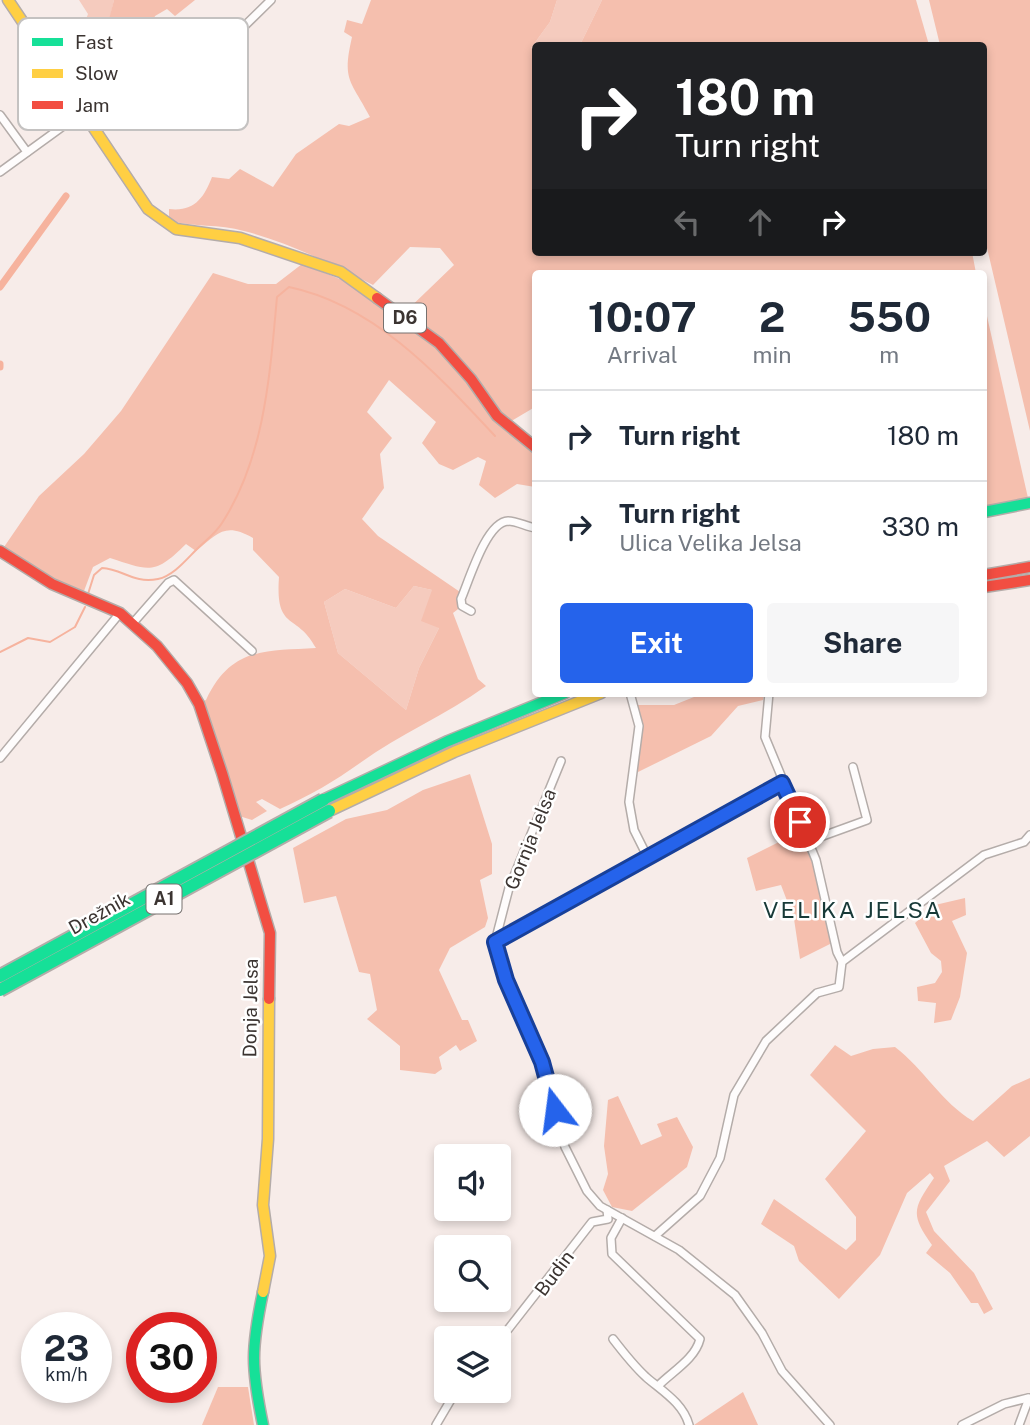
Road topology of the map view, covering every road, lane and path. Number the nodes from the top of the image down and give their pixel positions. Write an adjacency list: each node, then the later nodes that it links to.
1 (8, 0): 3 (main road, D6)
2 (271, 0): 4 (street)
3 (20, 18)
4 (248, 23)
5 (0, 115): 8 (street)
6 (64, 130): 8 (street)
7 (96, 130): 10 (main road, D6)
8 (27, 152): 9 (street)
9 (0, 172)
10 (532, 445)
11 (1030, 503): 12 (main road)
12 (987, 511)
13 (532, 527): 19 (street)
14 (0, 551): 20 (main road, Donja Jelsa)
15 (1030, 567): 16 (main road)
16 (987, 574)
17 (1030, 580): 18 (main road)
18 (987, 587)
19 (471, 611)
20 (120, 613): 21 (main road, Donja Jelsa); 27 (street)
21 (133, 623): 22 (street); 47 (main road, Donja Jelsa)
22 (253, 651)
23 (555, 697): 31 (main road, A1)
24 (591, 697): 31 (main road, A1)
25 (631, 697): 34 (street)
26 (769, 697): 30 (street)
27 (0, 758)
28 (561, 761): 35 (street, Gornja Jelsa)
29 (853, 767): 33 (street)
30 (782, 783): 33 (street); 34 (street)
31 (326, 806): 37 (main road, Drežnik / A1, bridge); 38 (main road, Drežnik / A1, bridge)
32 (1030, 835): 36 (street)
33 (809, 841): 36 (street)
34 (648, 858): 35 (street)
35 (495, 942): 39 (street)
36 (842, 961): 41 (street)
37 (0, 976)
38 (0, 990)
39 (607, 1210): 40 (street); 42 (street, Budin)
40 (622, 1218): 41 (street); 44 (street)
41 (655, 1236): 50 (street)
42 (511, 1326)
43 (613, 1339): 44 (street)
44 (659, 1385): 49 (street)
45 (1029, 1398): 51 (street); 52 (street)
46 (449, 1403): 48 (street)
47 (263, 1425)
48 (436, 1425)
49 (689, 1425)
50 (830, 1425)
51 (962, 1425)
52 (1018, 1425)

